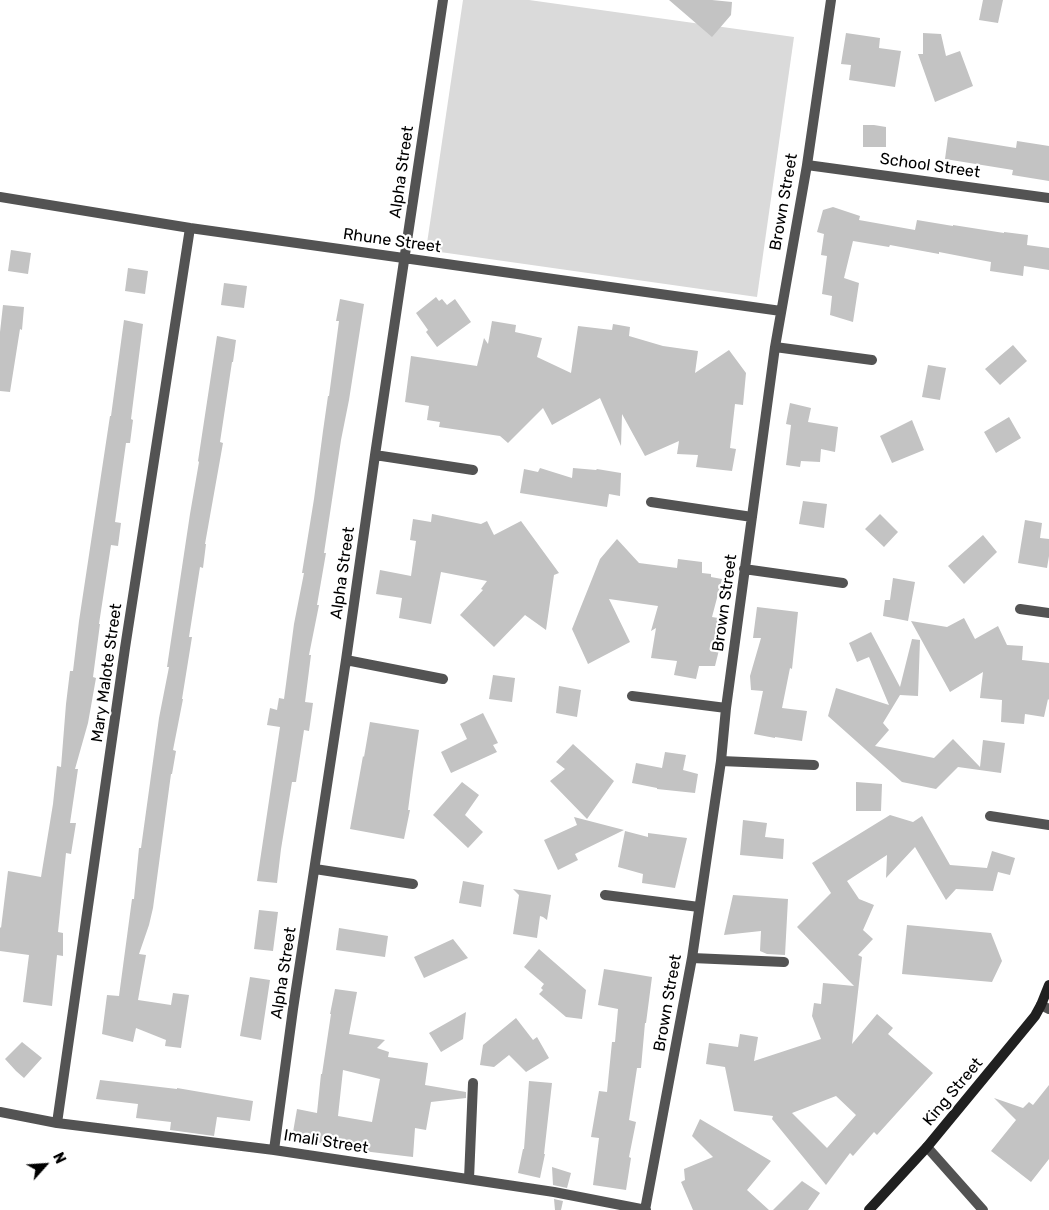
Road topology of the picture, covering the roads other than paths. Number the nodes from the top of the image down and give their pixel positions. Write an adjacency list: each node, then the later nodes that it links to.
1 (443, 0): 7 (street, Alpha Street)
2 (831, 0): 3 (street, Brown Street)
3 (807, 164): 5 (street, School Street); 8 (street, Brown Street)
4 (0, 197): 6 (street, Rhune Street)
5 (1049, 198)
6 (190, 228): 7 (street, Rhune Street); 37 (street, Mary Malote Street)
7 (405, 258): 8 (street, Rhune Street); 11 (street, Alpha Street)
8 (780, 311): 9 (street, Brown Street)
9 (775, 347): 10 (street); 14 (street, Brown Street)
10 (872, 360)
11 (375, 454): 12 (street); 19 (street, Alpha Street)
12 (473, 470)
13 (651, 502): 14 (street)
14 (752, 517): 15 (street, Brown Street)
15 (744, 569): 16 (street); 22 (street, Brown Street)
16 (842, 584)
17 (1020, 609): 18 (street)
18 (1049, 613)
19 (346, 660): 20 (street); 27 (street, Alpha Street)
20 (443, 679)
21 (632, 696): 22 (street)
22 (726, 708): 23 (street, Brown Street)
23 (721, 761): 24 (street); 30 (street, Brown Street)
24 (814, 765)
25 (990, 816): 26 (street)
26 (1049, 825)
27 (315, 869): 28 (street); 39 (street, Alpha Street)
28 (413, 884)
29 (605, 895): 30 (street)
30 (699, 907): 31 (street, Brown Street)
31 (692, 958): 32 (street); 41 (street, Brown Street)
32 (784, 962)
33 (1049, 985): 34 (street, King Street)
34 (1045, 1007): 38 (street, King Street)
35 (474, 1083): 40 (street)
36 (0, 1112): 37 (street, Imali Street)
37 (57, 1122): 39 (street, Imali Street)
38 (927, 1147): 42 (street, King Street); 43 (street)
39 (274, 1150): 40 (street, Imali Street)
40 (468, 1180): 41 (street, Imali Street)
41 (646, 1210)
42 (869, 1210)
43 (984, 1210)

